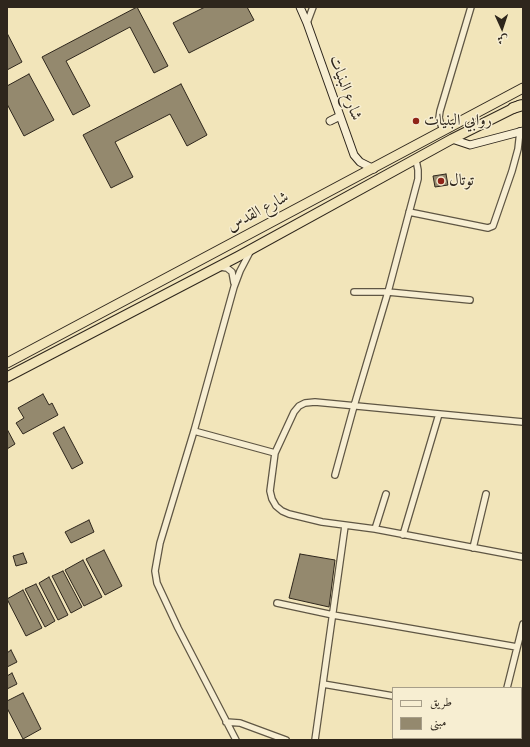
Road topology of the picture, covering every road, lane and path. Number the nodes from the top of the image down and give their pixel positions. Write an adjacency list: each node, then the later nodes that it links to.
1 (300, 7): 4 (main road, شارع البنيات)
2 (312, 7): 4 (street)
3 (471, 7): 10 (street)
4 (307, 23): 8 (main road, شارع البنيات)
5 (523, 88): 10 (highway, شارع القدس)
6 (523, 104): 7 (highway)
7 (512, 108): 12 (highway, شارع القدس)
8 (340, 116): 9 (main road); 14 (main road, شارع البنيات)
9 (330, 121)
10 (443, 131): 14 (highway, شارع القدس)
11 (522, 131): 12 (main road); 15 (street)
12 (452, 139): 13 (highway, شارع القدس)
13 (416, 160): 15 (street); 16 (highway, شارع القدس)
14 (374, 169): 22 (highway, شارع القدس)
15 (409, 212): 20 (street)
16 (253, 248): 17 (highway, شارع القدس); 18 (street)
17 (218, 266): 18 (street); 23 (highway, شارع القدس)
18 (234, 287): 27 (street)
19 (354, 292): 20 (street)
20 (388, 292): 21 (street); 24 (street)
21 (470, 300)
22 (7, 363)
23 (7, 377)
24 (354, 406): 25 (street); 28 (street); 29 (street)
25 (439, 414): 26 (street); 34 (street)
26 (523, 422)
27 (194, 431): 28 (street); 44 (street)
28 (275, 453): 32 (street)
29 (335, 475)
30 (386, 494): 33 (street)
31 (486, 494): 35 (street)
32 (345, 526): 33 (street); 38 (street)
33 (375, 529): 34 (street)
34 (403, 535): 35 (street)
35 (473, 548): 36 (street)
36 (523, 557)
37 (277, 603): 38 (street)
38 (333, 615): 40 (street); 41 (street)
39 (523, 624): 40 (street)
40 (517, 647): 42 (street)
41 (323, 684): 43 (street); 47 (street)
42 (507, 687)
43 (392, 696)
44 (226, 722): 45 (street); 46 (street)
45 (236, 740)
46 (286, 740)
47 (315, 740)

